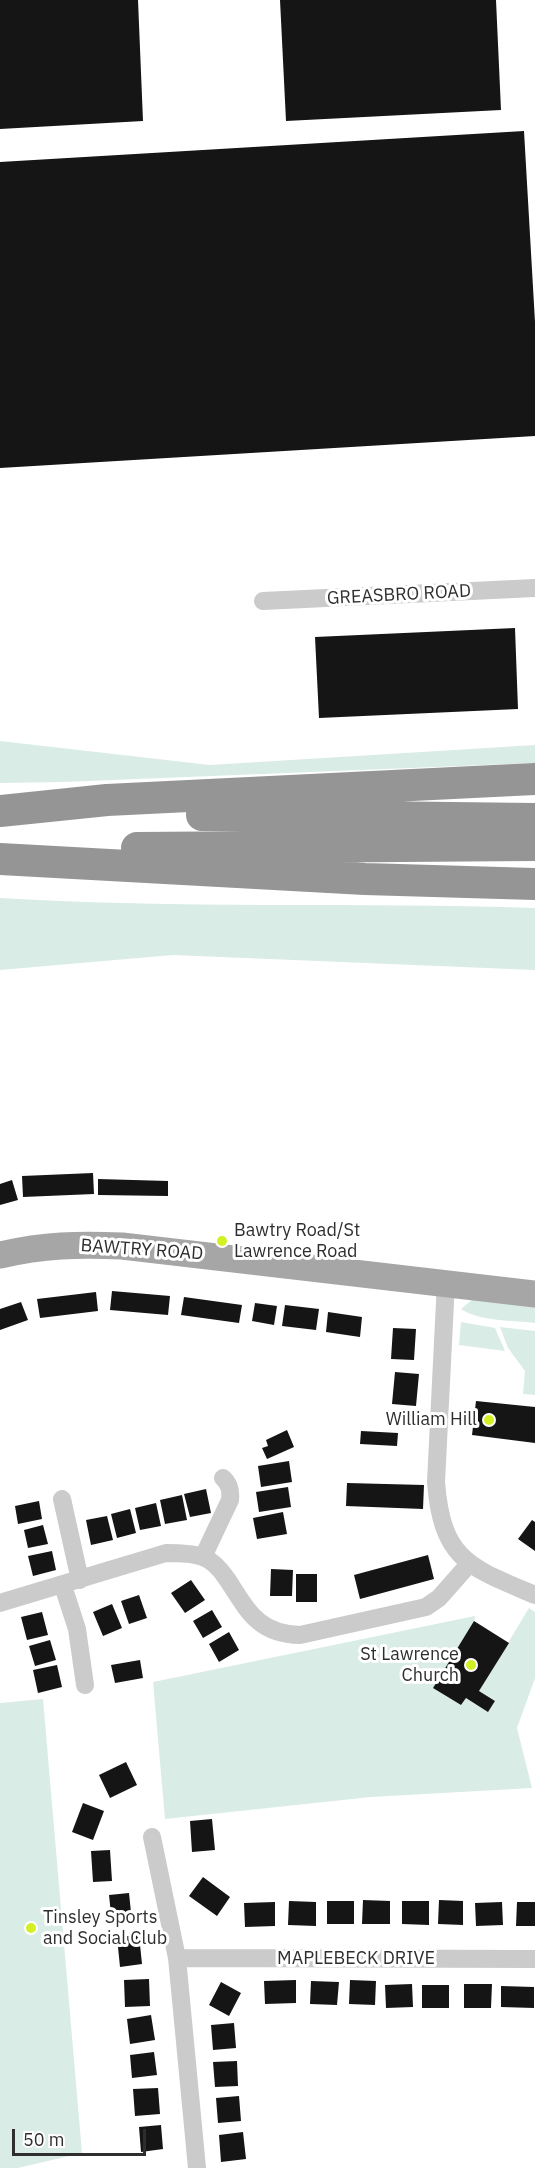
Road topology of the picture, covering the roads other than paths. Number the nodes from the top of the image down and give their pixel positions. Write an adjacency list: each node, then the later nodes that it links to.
1 (535, 588): 2 (street, GREASBRO ROAD)
2 (263, 601)
3 (535, 778): 4 (highway)
4 (0, 812): 5 (highway)
5 (535, 819)
6 (535, 845): 7 (highway)
7 (0, 851)
8 (0, 859): 9 (highway)
9 (535, 884)
10 (0, 1255): 11 (main road, BAWTRY ROAD)
11 (447, 1282): 12 (main road, BAWTRY ROAD); 16 (street)
12 (535, 1294)
13 (223, 1478): 15 (street)
14 (62, 1499): 17 (street)
15 (203, 1557): 16 (street); 17 (street)
16 (469, 1564): 18 (street)
17 (71, 1583): 19 (street); 20 (street)
18 (535, 1595)
19 (0, 1603)
20 (85, 1685)
21 (152, 1837): 22 (street)
22 (177, 1958): 23 (street, MAPLEBECK DRIVE); 24 (street)
23 (535, 1959)
24 (197, 2168)

